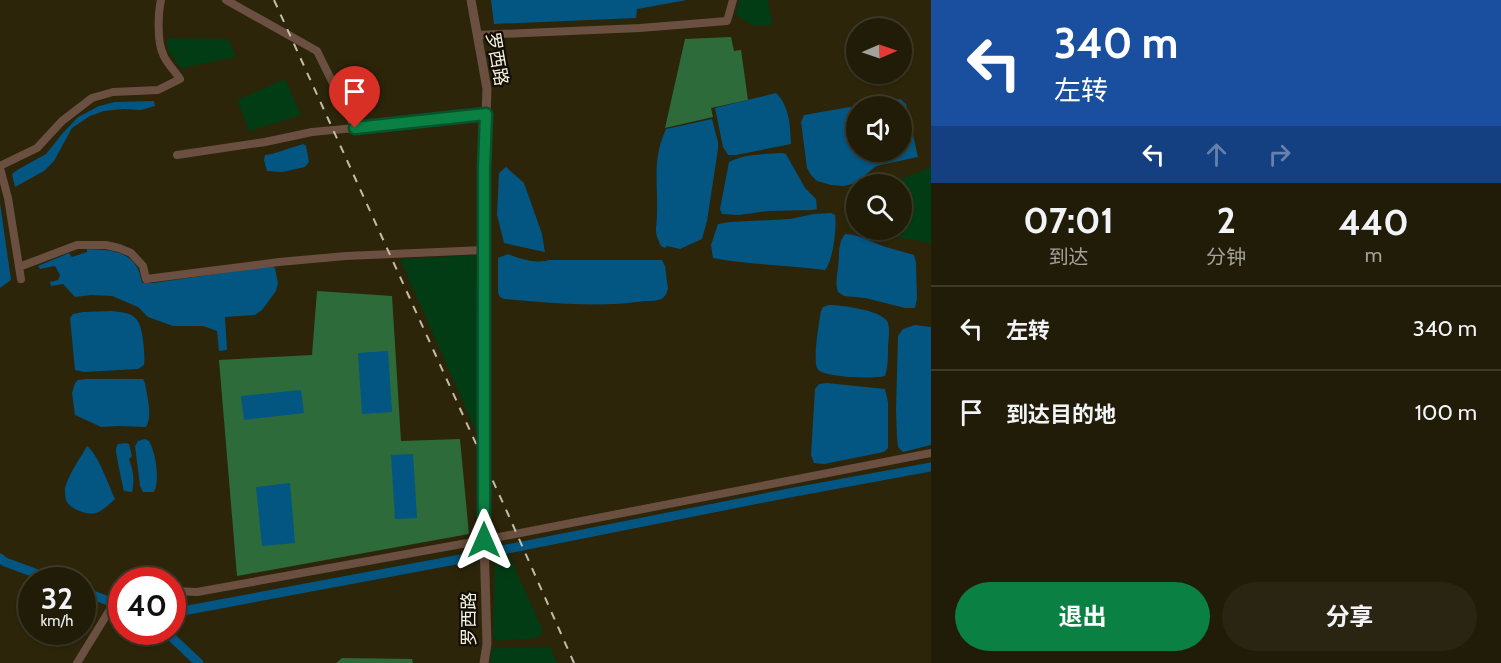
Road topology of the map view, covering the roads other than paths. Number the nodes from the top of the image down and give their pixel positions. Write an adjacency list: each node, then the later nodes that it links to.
1 (161, 0): 9 (street)
2 (226, 0): 7 (street)
3 (471, 0): 5 (street, 罗西路)
4 (734, 0): 5 (street)
5 (477, 35): 6 (street, 罗西路)
6 (486, 114): 7 (street); 10 (street, 罗西路)
7 (355, 128): 8 (street)
8 (177, 155)
9 (0, 167): 11 (street)
10 (484, 250): 11 (street); 14 (street, 罗西路)
11 (19, 267): 12 (street)
12 (21, 279)
13 (931, 453): 14 (street)
14 (484, 540): 15 (street); 18 (street, 罗西路)
15 (186, 592)
16 (108, 612): 17 (street)
17 (76, 663)
18 (484, 663)

